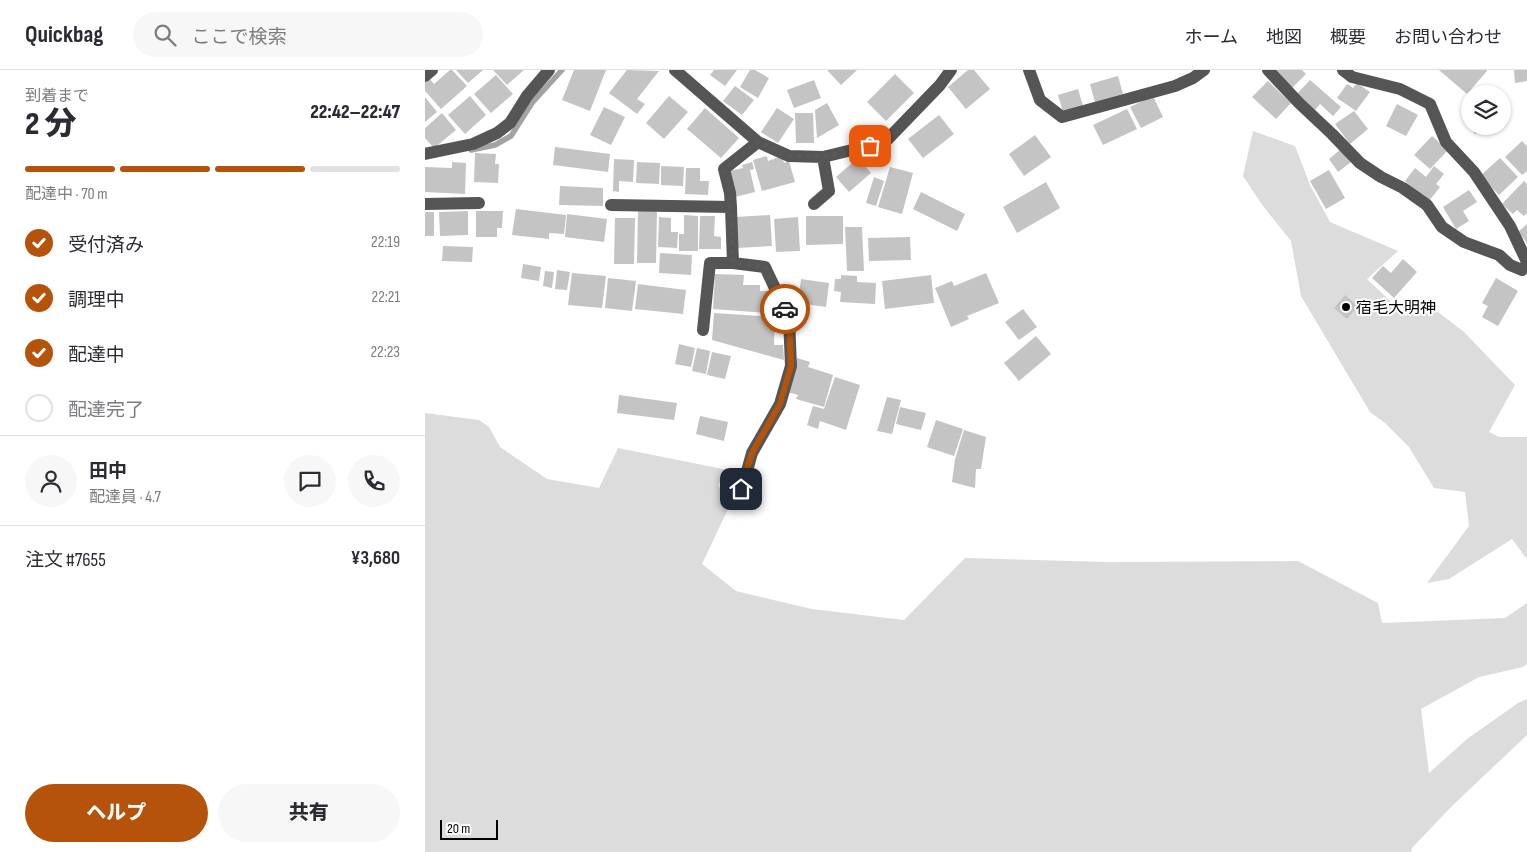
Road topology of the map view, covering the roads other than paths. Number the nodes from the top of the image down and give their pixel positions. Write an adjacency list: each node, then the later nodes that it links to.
1 (432, 70): 9 (street)
2 (549, 70): 11 (street)
3 (675, 70): 10 (street)
4 (951, 70): 12 (street)
5 (1029, 70): 6 (street)
6 (1204, 70)
7 (1268, 70): 19 (street)
8 (1343, 70): 19 (street)
9 (425, 76)
10 (758, 142): 12 (street); 17 (street)
11 (425, 154)
12 (823, 157): 15 (street)
13 (479, 203): 14 (street)
14 (425, 204)
15 (814, 204)
16 (611, 205): 17 (street)
17 (731, 207): 18 (street)
18 (733, 263): 20 (street); 21 (street)
19 (1527, 263)
20 (703, 330)
21 (741, 489)

